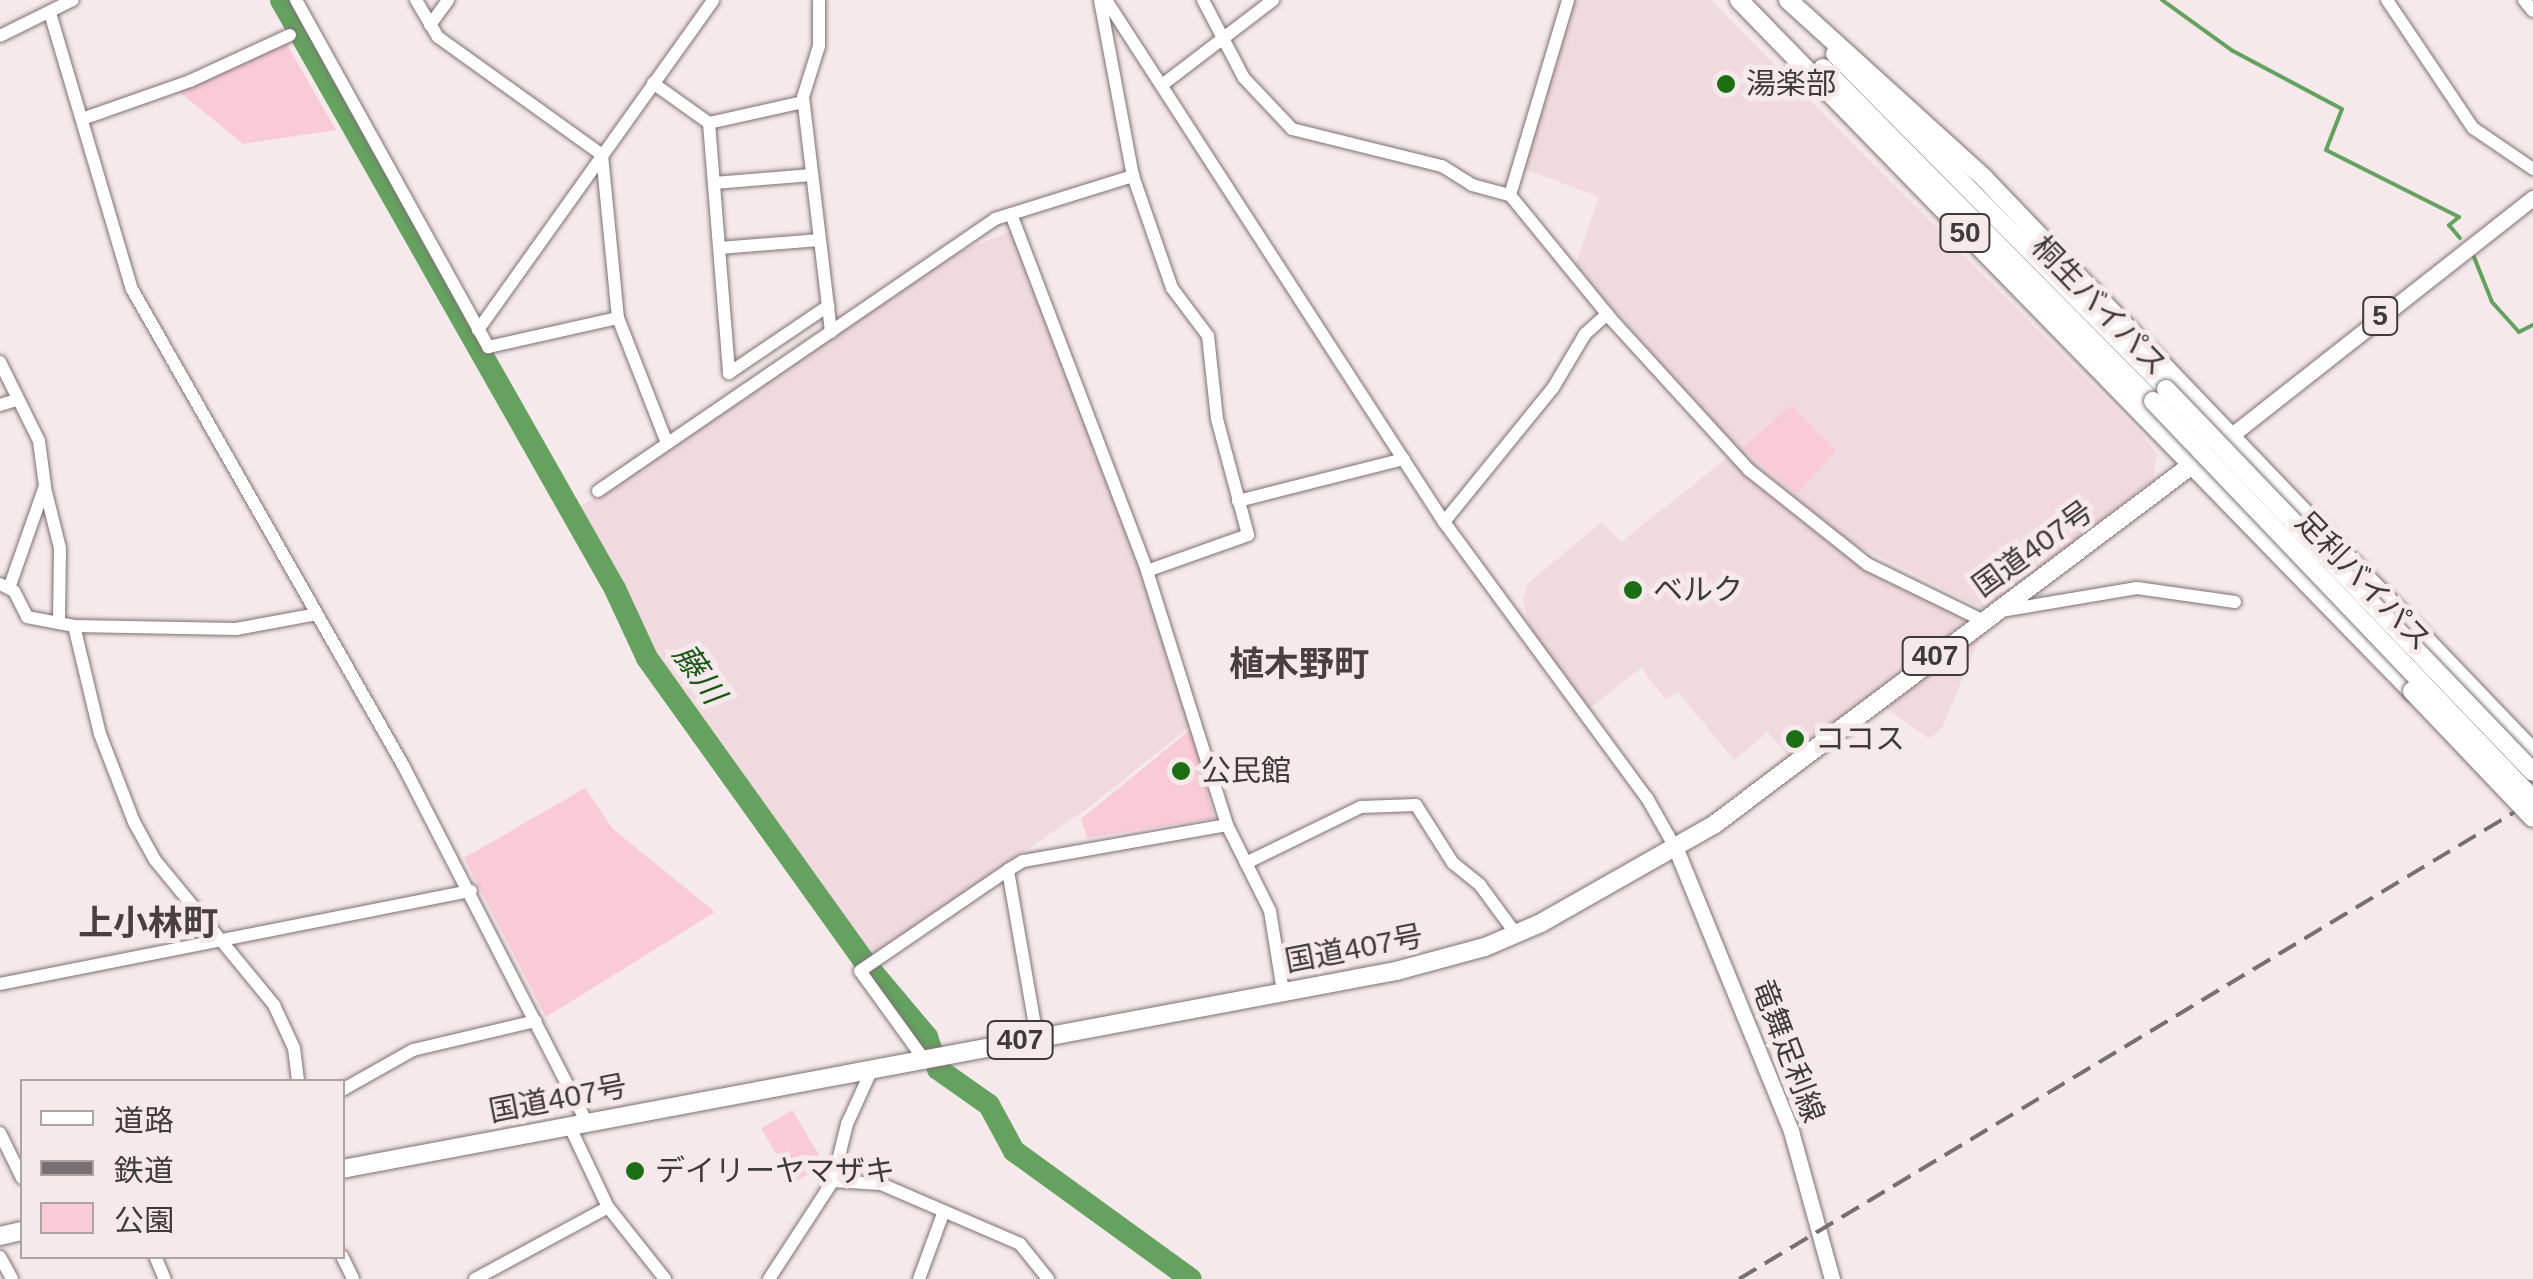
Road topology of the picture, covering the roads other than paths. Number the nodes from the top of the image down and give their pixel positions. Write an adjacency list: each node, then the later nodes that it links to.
1 (72, 0): 18 (street)
2 (296, 0): 41 (street)
3 (416, 0): 19 (street)
4 (448, 0): 19 (street)
5 (713, 0): 23 (street)
6 (820, 0): 25 (street)
7 (1103, 0): 24 (street); 31 (street)
8 (1204, 0): 22 (street)
9 (1273, 0): 22 (street)
10 (1568, 0): 33 (street)
11 (1740, 0): 50 (highway, 50)
12 (1747, 0): 44 (highway, 桐生バイパス / 50)
13 (1775, 0): 44 (highway, 桐生バイパス / 50)
14 (1788, 0): 47 (highway, 50)
15 (2387, 0): 29 (street)
16 (2524, 0): 17 (street)
17 (2533, 11)
18 (50, 12): 21 (street); 26 (street)
19 (430, 26): 28 (street)
20 (290, 34): 26 (street)
21 (0, 36)
22 (1219, 36): 24 (street); 33 (street)
23 (653, 83): 27 (street); 28 (street)
24 (1162, 85): 49 (street)
25 (803, 102): 27 (street); 30 (street)
26 (85, 118): 58 (street)
27 (709, 123): 32 (street)
28 (602, 154): 40 (street); 41 (street)
29 (2533, 169)
30 (812, 175): 32 (street); 36 (street)
31 (1133, 176): 35 (street); 53 (street)
32 (714, 183): 37 (street)
33 (1510, 195): 39 (street)
34 (2533, 198): 47 (main road, 5)
35 (1011, 214): 42 (street); 55 (street)
36 (820, 240): 37 (street); 38 (street)
37 (719, 248): 38 (street)
38 (828, 306): 42 (street)
39 (1607, 314): 54 (street); 59 (street)
40 (618, 318): 41 (street); 48 (street)
41 (478, 330)
42 (831, 332): 48 (street)
43 (0, 362): 45 (street)
44 (2159, 395): 63 (highway, 足利バイパス / 50, bridge); 64 (highway, 足利バイパス / 50, bridge)
45 (16, 400): 46 (street); 51 (street)
46 (0, 405)
47 (2229, 437): 50 (highway, 国道407号 / 407); 62 (highway, 50)
48 (667, 443): 52 (street)
49 (1404, 459): 53 (street); 54 (street)
50 (2194, 463): 59 (highway, 国道407号 / 407); 65 (highway, 50, bridge)
51 (45, 486): 56 (street); 60 (street)
52 (598, 491)
53 (1238, 501): 55 (street)
54 (1444, 522): 67 (street)
55 (1147, 571): 66 (street)
56 (4, 586): 60 (street)
57 (2235, 602): 59 (street)
58 (316, 614): 61 (street); 70 (street)
59 (1988, 616): 67 (highway, 国道407号 / 407)
60 (60, 623): 61 (street)
61 (74, 626): 72 (street)
62 (2533, 752)
63 (2533, 772)
64 (2533, 799)
65 (2533, 818)
66 (1227, 825): 68 (street); 69 (street)
67 (1676, 849): 71 (highway, 国道407号 / 407); 95 (main road, 竜舞足利線)
68 (1246, 863): 71 (street); 74 (street)
69 (1008, 870): 76 (street); 77 (street)
70 (471, 891): 72 (street); 75 (street)
71 (1516, 934): 74 (highway, 国道407号 / 407)
72 (226, 939): 73 (street); 79 (street)
73 (0, 984)
74 (1284, 991): 76 (highway, 国道407号 / 407)
75 (536, 1020): 80 (street); 81 (street)
76 (1037, 1037): 77 (highway, 国道407号 / 407)
77 (923, 1058): 78 (highway, 国道407号 / 407)
78 (873, 1067): 81 (highway, 国道407号 / 407); 85 (street)
79 (298, 1079)
80 (345, 1088)
81 (578, 1123): 83 (highway, 国道407号 / 407); 86 (street)
82 (0, 1133): 84 (street)
83 (345, 1168)
84 (20, 1174)
85 (833, 1181): 87 (street); 92 (street)
86 (608, 1207): 90 (street); 91 (street)
87 (944, 1211): 93 (street); 94 (street)
88 (0, 1257): 89 (street)
89 (12, 1279)
90 (475, 1279)
91 (665, 1279)
92 (769, 1279)
93 (919, 1279)
94 (1048, 1279)
95 (1832, 1279)

